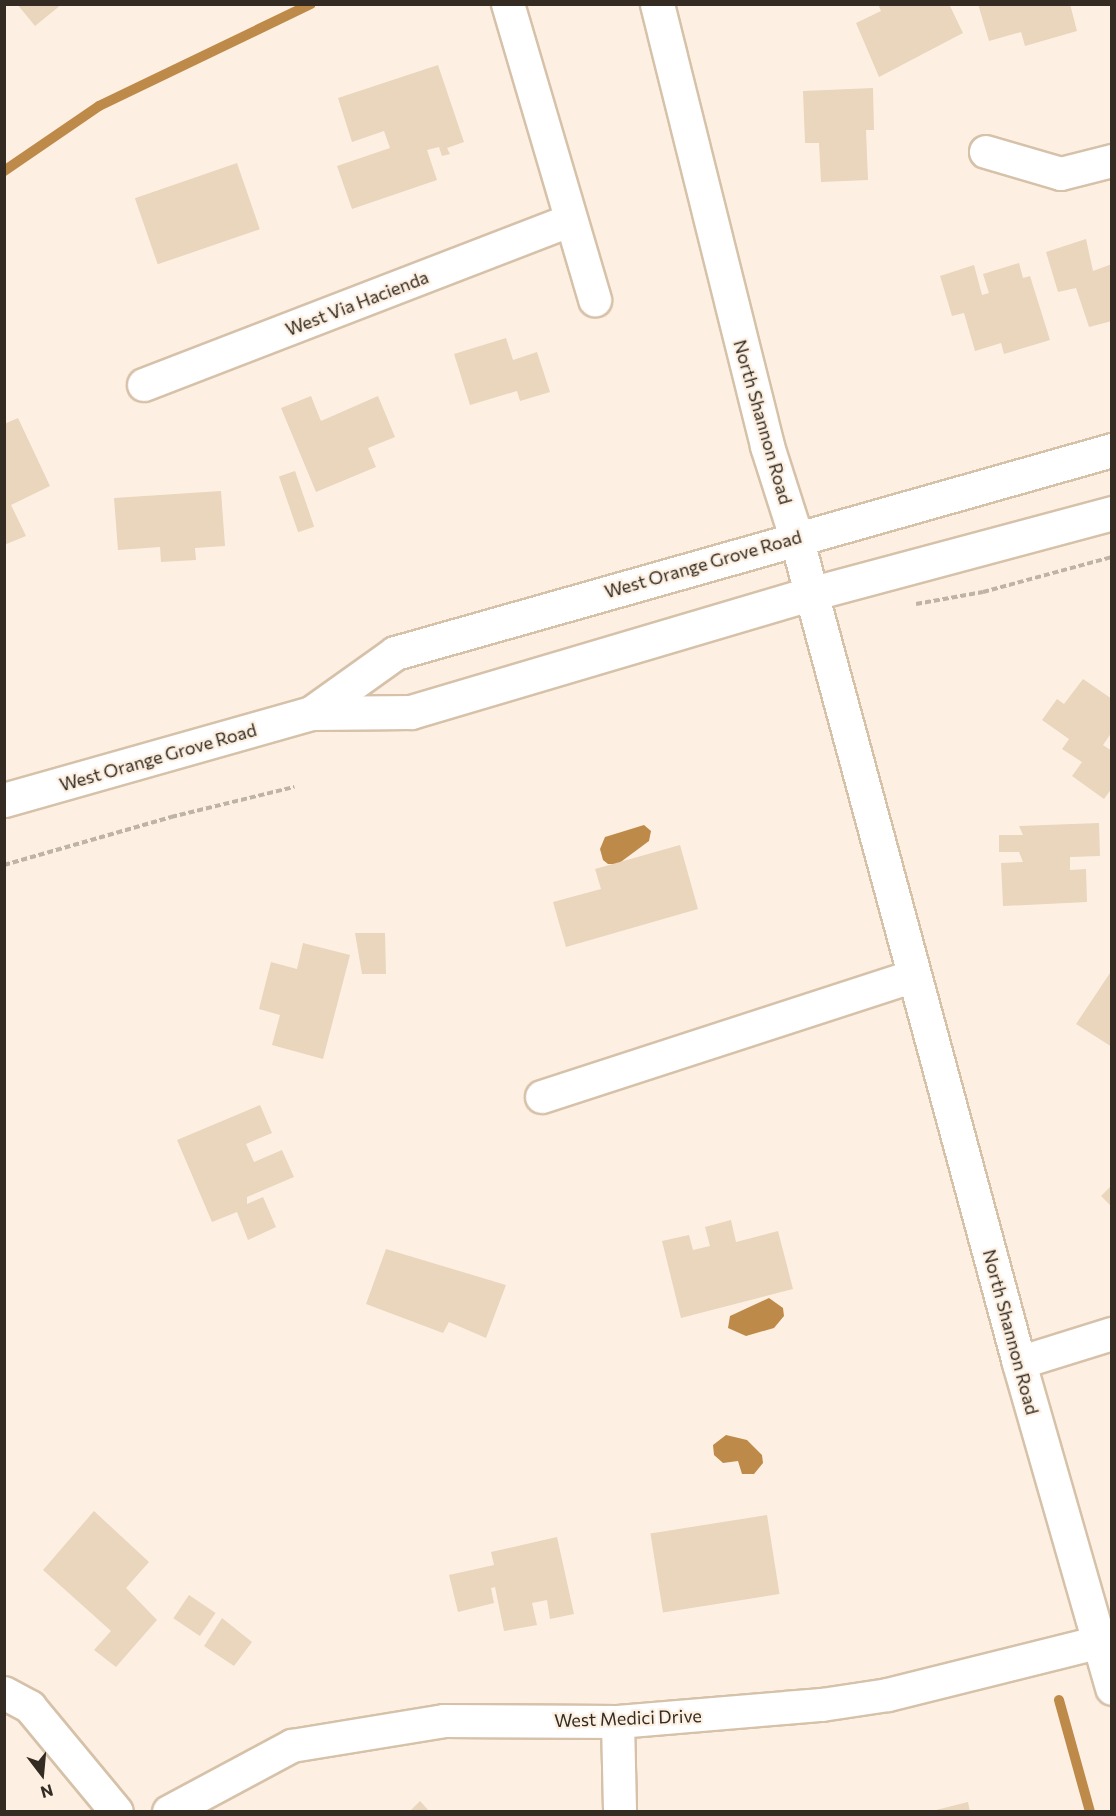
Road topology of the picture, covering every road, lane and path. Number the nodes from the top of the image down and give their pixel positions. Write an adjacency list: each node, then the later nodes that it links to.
1 (508, 4): 5 (street)
2 (657, 4): 10 (main road, North Shannon Road)
3 (986, 152): 4 (street)
4 (1112, 161)
5 (570, 220): 6 (street); 7 (street, West Via Hacienda)
6 (595, 300)
7 (144, 385)
8 (1112, 450): 10 (main road, West Orange Grove Road)
9 (1112, 513): 12 (main road, West Orange Grove Road)
10 (796, 537): 12 (main road, North Shannon Road); 14 (main road, West Orange Grove Road)
11 (1112, 557): 13 (path)
12 (810, 594): 14 (main road, West Orange Grove Road); 18 (main road, North Shannon Road)
13 (916, 604)
14 (311, 713): 16 (main road, West Orange Grove Road)
15 (294, 787): 17 (path)
16 (4, 800)
17 (4, 866)
18 (914, 976): 19 (street); 21 (main road, North Shannon Road)
19 (542, 1097)
20 (1112, 1335): 21 (street)
21 (1019, 1363): 22 (main road, North Shannon Road)
22 (1097, 1643): 23 (main road, North Shannon Road); 25 (street, West Medici Drive)
23 (1112, 1688)
24 (4, 1693): 26 (street)
25 (618, 1722): 27 (street, West Medici Drive); 28 (street)
26 (117, 1812)
27 (169, 1812)
28 (621, 1812)

